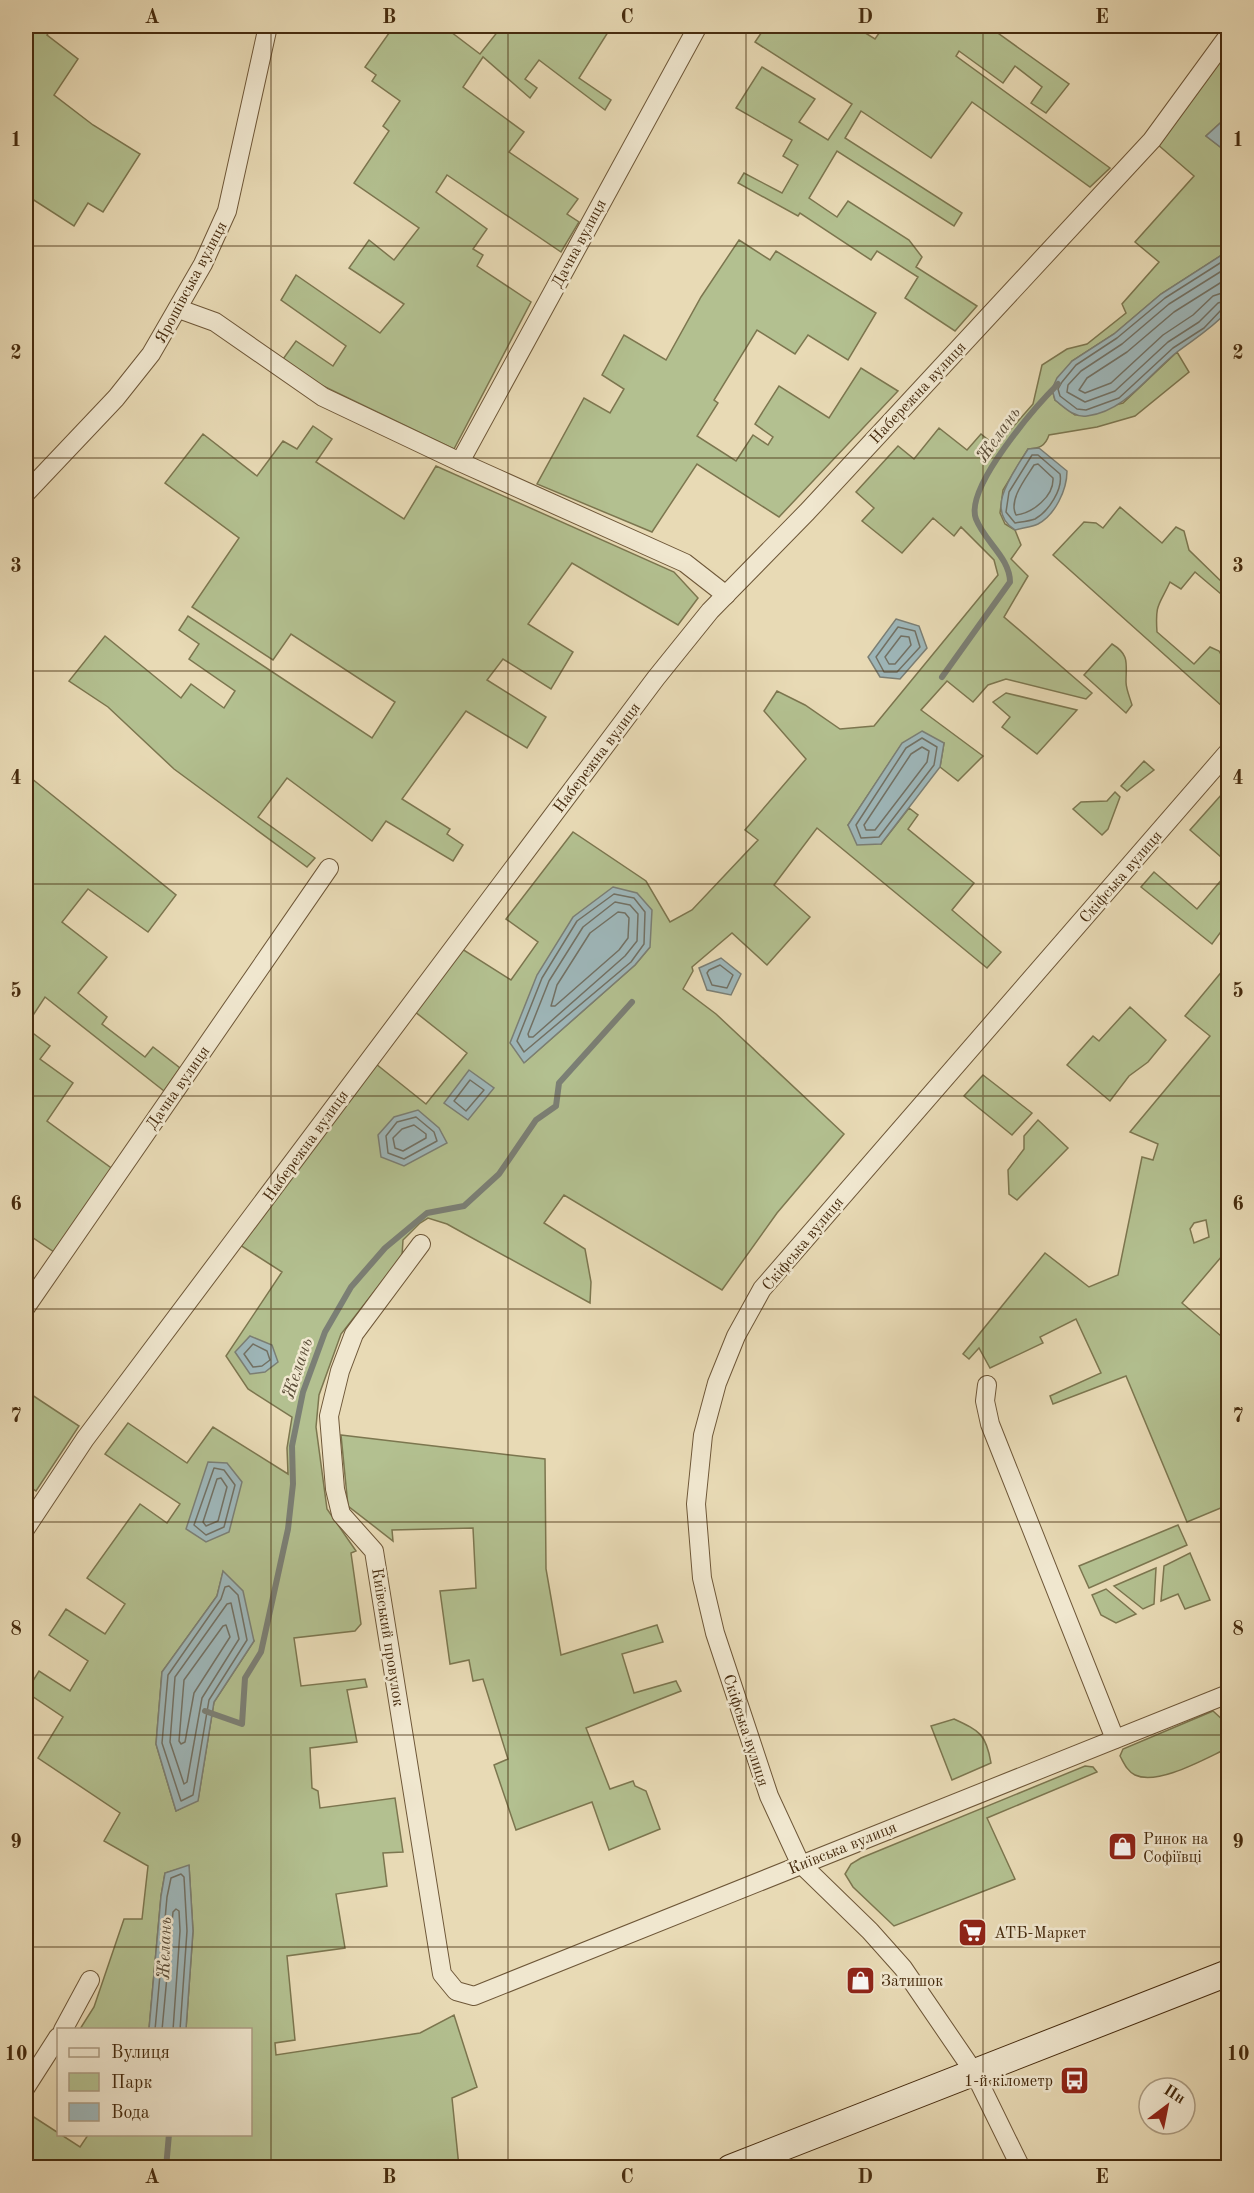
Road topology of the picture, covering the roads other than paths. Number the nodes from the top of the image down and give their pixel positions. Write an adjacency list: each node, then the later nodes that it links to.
1 (268, 26): 4 (street, Ярошівська вулиця)
2 (698, 26): 5 (street, Дачна вулиця)
3 (1228, 36): 7 (street, Набережна вулиця)
4 (179, 309): 5 (street); 6 (street, Ярошівська вулиця)
5 (460, 462): 7 (street)
6 (26, 493)
7 (726, 595): 13 (street, Набережна вулиця)
8 (1228, 752): 16 (street, Скіфська вулиця)
9 (329, 868): 11 (street, Дачна вулиця)
10 (421, 1244): 19 (street, Київський провулок)
11 (26, 1307)
12 (987, 1385): 15 (street)
13 (26, 1528)
14 (1228, 1694): 15 (street, Київська вулиця)
15 (1115, 1739): 16 (street, Київська вулиця)
16 (800, 1863): 19 (street, Київська вулиця); 22 (street, Скіфська вулиця)
17 (1228, 1973): 22 (main road)
18 (90, 1980): 20 (street)
19 (456, 1991)
20 (64, 2028)
21 (57, 2039): 23 (street)
22 (974, 2072): 24 (main road); 25 (street, Скіфська вулиця)
23 (26, 2087)
24 (730, 2168)
25 (1021, 2168)

